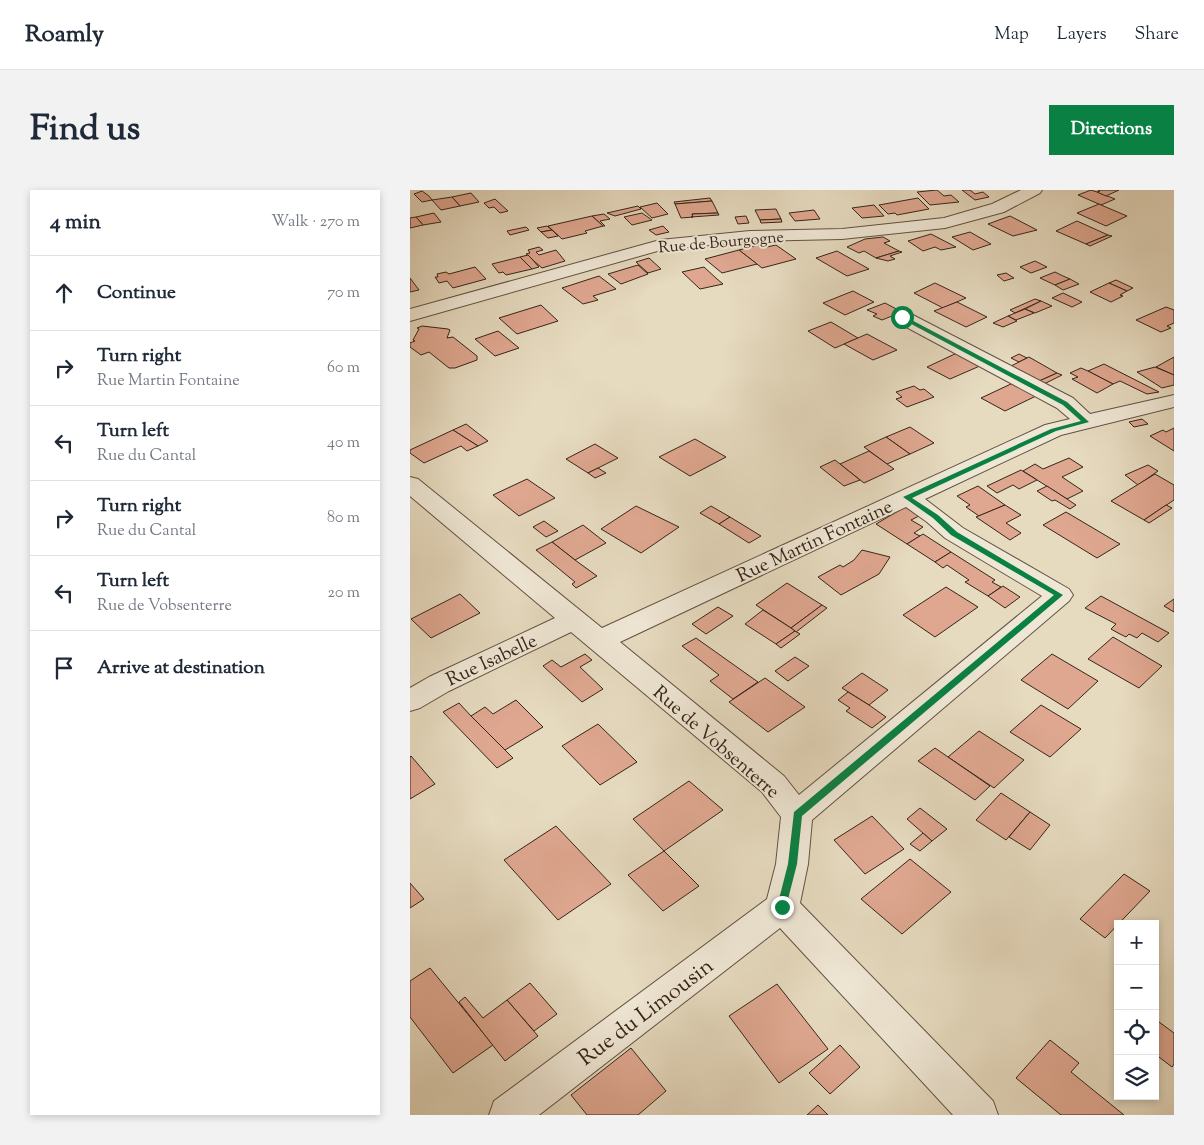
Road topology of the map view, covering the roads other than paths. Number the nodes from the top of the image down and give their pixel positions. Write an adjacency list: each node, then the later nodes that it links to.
1 (1034, 190): 2 (street, Rue de Bourgogne)
2 (410, 315)
3 (902, 317): 5 (street)
4 (1174, 401): 5 (street, Rue Martin Fontaine)
5 (1086, 422): 7 (street, Rue Martin Fontaine)
6 (410, 484): 8 (street, Rue de Vobsenterre)
7 (907, 497): 9 (street, Rue Martin Fontaine); 11 (street)
8 (574, 620): 9 (street, Rue de Vobsenterre); 10 (street, Rue Isabelle)
9 (599, 641): 11 (street, Rue de Vobsenterre)
10 (410, 701)
11 (798, 815): 12 (street)
12 (782, 907): 13 (street, Rue du Limousin); 14 (street)
13 (508, 1115)
14 (979, 1115)

